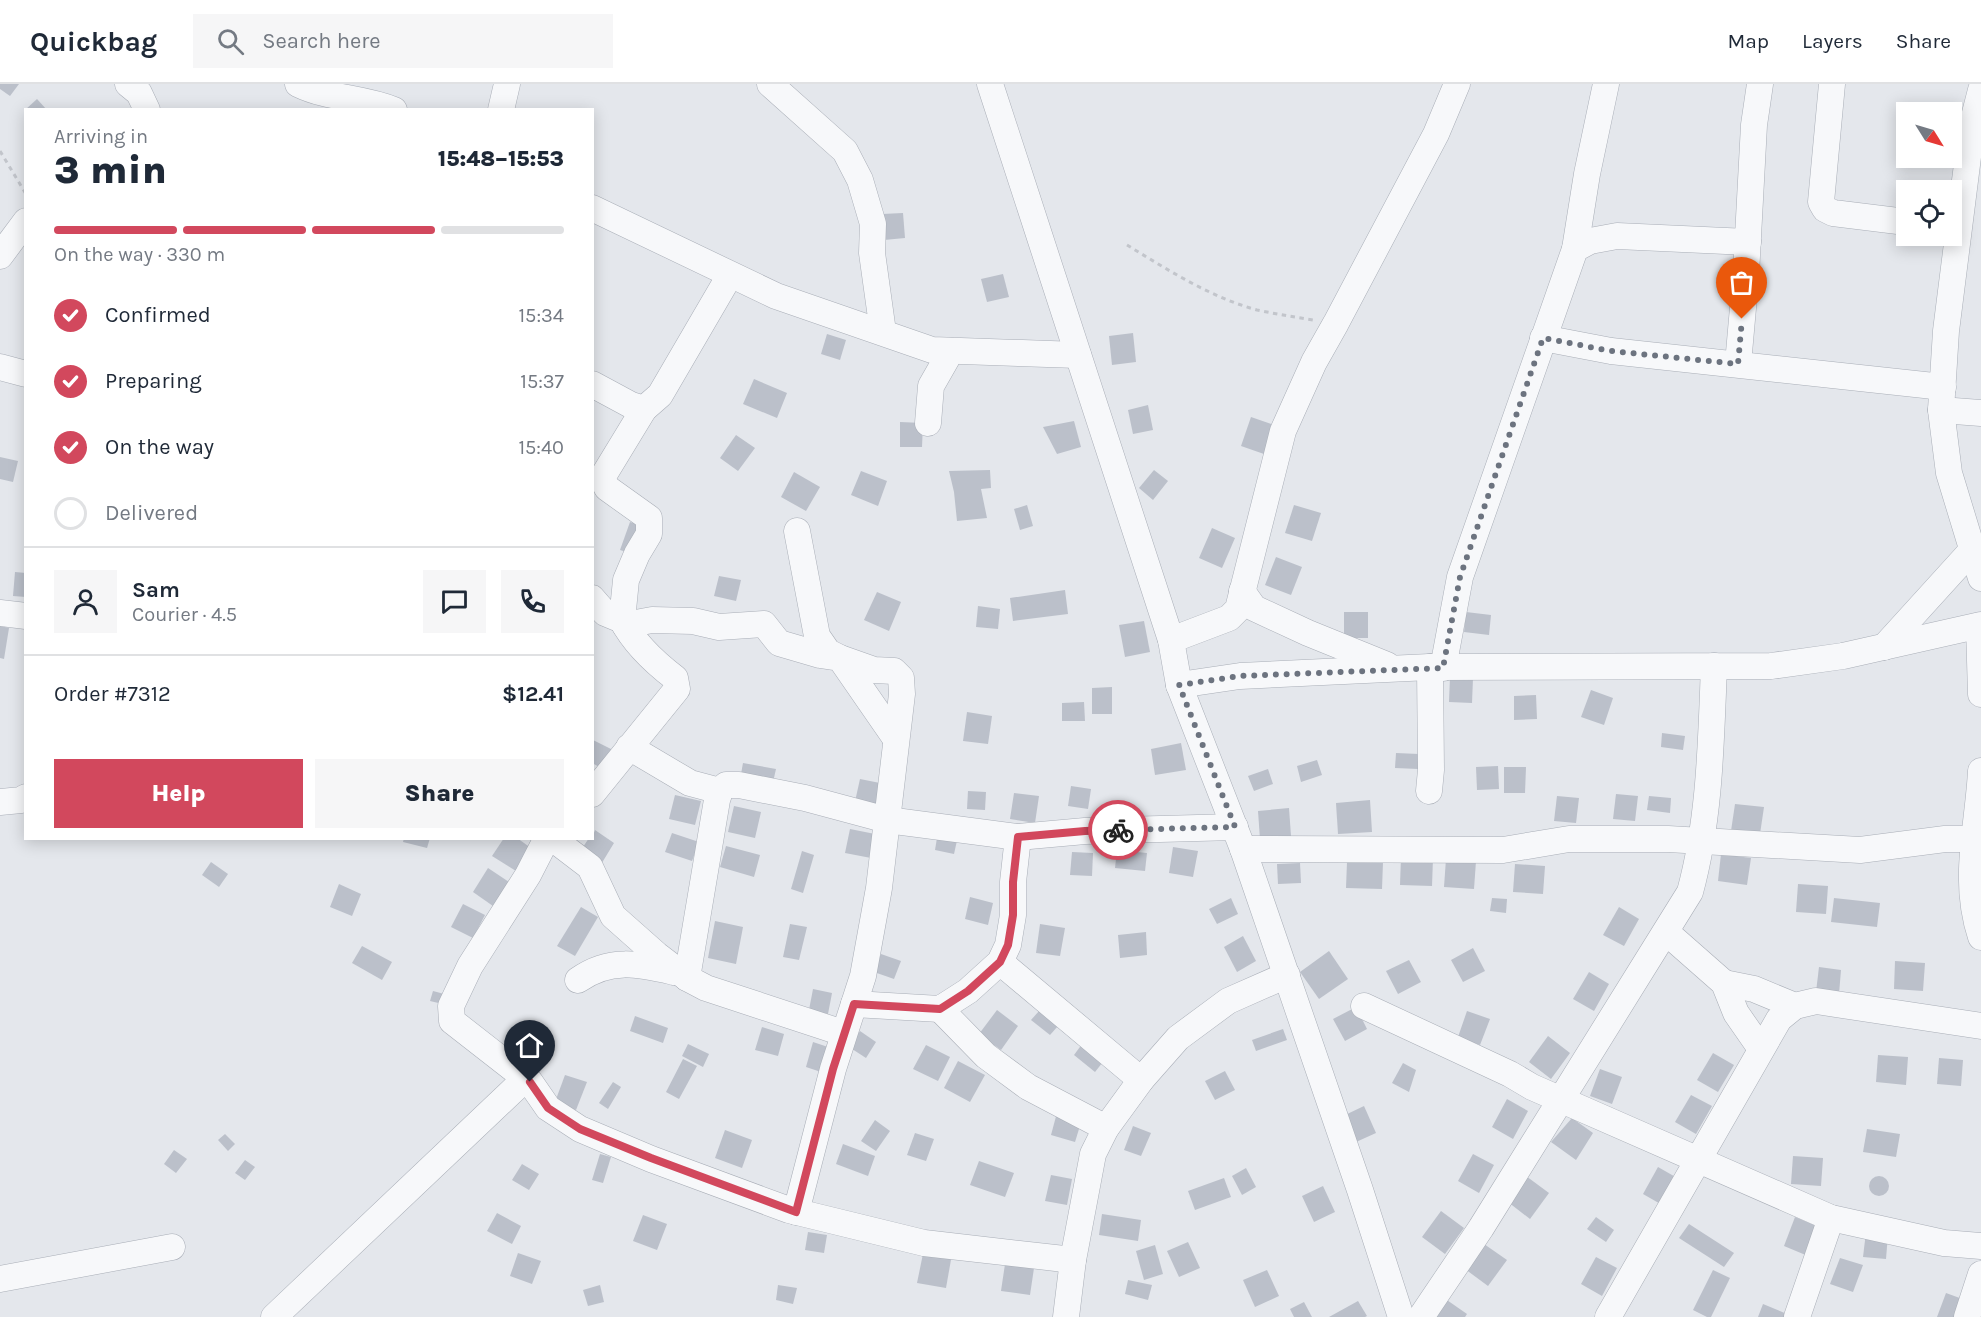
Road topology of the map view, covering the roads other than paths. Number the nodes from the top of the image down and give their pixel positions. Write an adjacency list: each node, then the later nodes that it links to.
1 (128, 84): 11 (street)
2 (298, 84): 12 (street)
3 (507, 84): 13 (street)
4 (770, 84): 23 (street)
5 (990, 84): 26 (street)
6 (1456, 84): 38 (street)
7 (1606, 84): 20 (street)
8 (1760, 84): 18 (street)
9 (1832, 84): 16 (street)
10 (1981, 90): 14 (street)
11 (146, 108)
12 (390, 108)
13 (501, 108)
14 (1962, 186)
15 (594, 209): 22 (street)
16 (1896, 221)
17 (24, 224): 21 (street)
18 (1748, 242): 20 (street); 27 (street)
19 (1953, 246): 31 (street)
20 (1575, 249): 24 (street)
21 (0, 255)
22 (730, 275): 23 (street); 32 (street)
23 (883, 332): 25 (street)
24 (1543, 338): 27 (street); 48 (street)
25 (951, 351): 26 (street); 34 (street)
26 (1078, 355): 44 (street)
27 (1738, 364): 31 (street)
28 (0, 367): 29 (street)
29 (24, 373)
30 (594, 385): 32 (street)
31 (1942, 399): 33 (street); 36 (street)
32 (644, 409): 42 (street)
33 (1981, 413)
34 (928, 423)
35 (797, 531): 46 (street)
36 (1973, 549): 37 (street); 45 (street)
37 (1981, 578)
38 (1242, 591): 44 (street); 49 (street)
39 (594, 600): 42 (street)
40 (0, 613): 41 (street)
41 (24, 616)
42 (623, 622): 46 (street); 53 (street)
43 (1980, 626): 45 (street); 51 (street)
44 (1171, 640): 50 (street)
45 (1884, 647): 47 (street)
46 (840, 658): 52 (street); 52 (street)
47 (1714, 666): 48 (street); 66 (street)
48 (1437, 668): 49 (street); 57 (street)
49 (1397, 669): 50 (street)
50 (1179, 685): 62 (street)
51 (1981, 694)
52 (896, 739): 60 (street)
53 (629, 747): 55 (street); 56 (street)
54 (1981, 771): 63 (street)
55 (594, 791)
56 (720, 791): 60 (street); 70 (street)
57 (1429, 791)
58 (24, 798): 59 (street)
59 (0, 802)
60 (887, 820): 61 (street); 74 (street)
61 (1018, 837): 62 (street); 69 (street)
62 (1239, 838): 66 (street); 71 (street)
63 (1974, 839): 66 (street); 68 (street)
64 (552, 840): 81 (street)
65 (554, 840): 70 (street)
66 (1702, 840): 67 (street)
67 (1666, 932): 73 (street); 83 (street)
68 (1981, 937)
69 (1000, 962): 77 (street); 82 (street)
70 (684, 975): 72 (street); 79 (street)
71 (1287, 975): 82 (street); 95 (street)
72 (578, 980)
73 (1724, 983): 76 (street); 80 (street)
74 (854, 1004): 77 (street); 79 (street)
75 (1364, 1006): 83 (street)
76 (1795, 1006): 78 (street); 80 (street)
77 (940, 1009): 84 (street)
78 (1981, 1026)
79 (843, 1033): 86 (street)
80 (1761, 1049): 85 (street)
81 (526, 1078): 86 (street); 93 (street)
82 (1141, 1080): 84 (street)
83 (1561, 1100): 85 (street); 96 (street)
84 (1106, 1128): 90 (street)
85 (1697, 1160): 87 (street); 97 (street)
86 (796, 1212): 90 (street)
87 (1831, 1218): 88 (street); 98 (street)
88 (1981, 1246)
89 (172, 1247): 92 (street)
90 (1073, 1260): 94 (street)
91 (1981, 1274): 99 (street)
92 (0, 1279)
93 (274, 1317)
94 (1066, 1317)
95 (1401, 1317)
96 (1421, 1317)
97 (1608, 1317)
98 (1797, 1317)
99 (1967, 1317)

